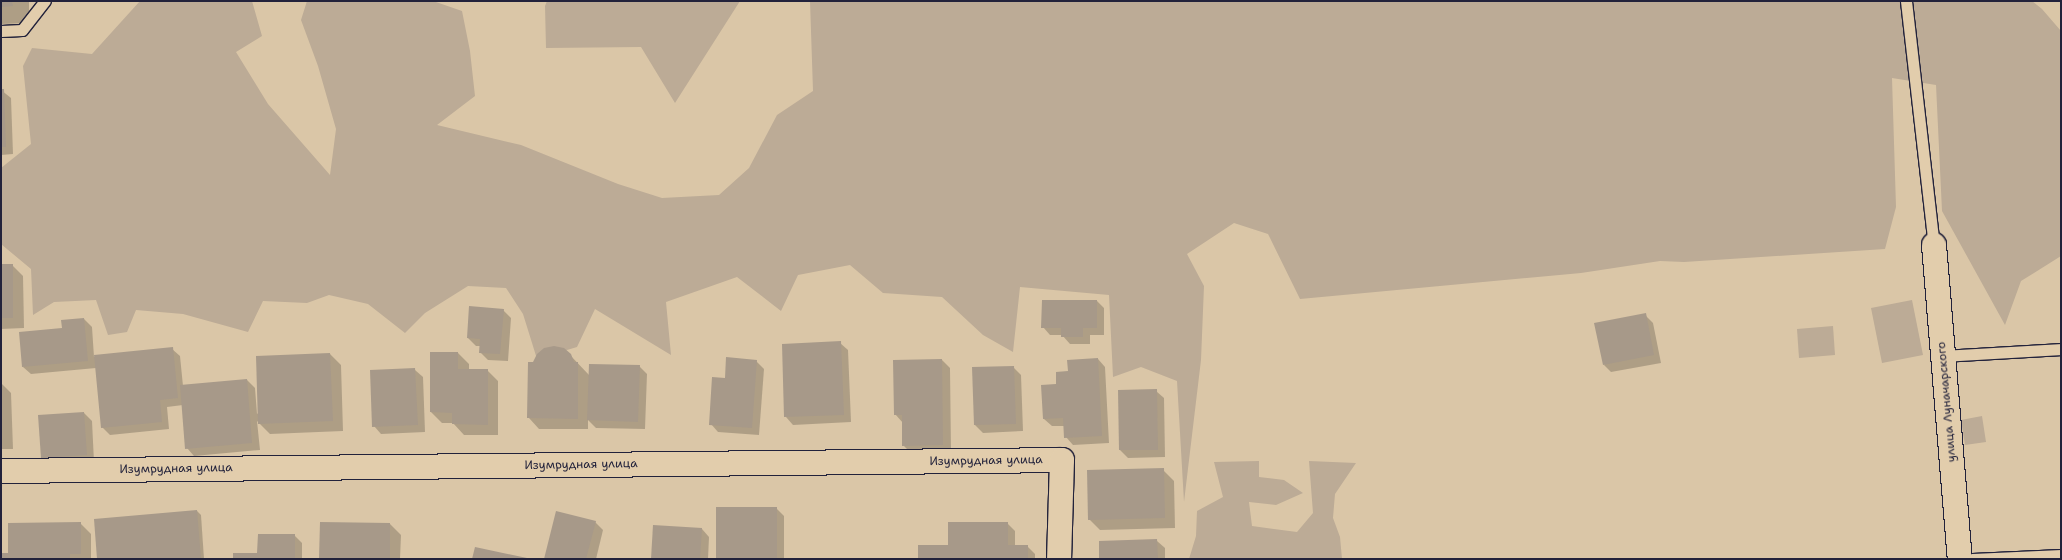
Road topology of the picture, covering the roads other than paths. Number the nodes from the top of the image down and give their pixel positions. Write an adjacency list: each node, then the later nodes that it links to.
1 (45, 1): 3 (lane)
2 (1906, 1): 4 (lane)
3 (1, 31)
4 (1934, 245): 6 (street, улица Луначарского)
5 (2061, 349): 6 (lane)
6 (1943, 356): 10 (street, улица Луначарского)
7 (1, 471): 9 (street, Изумрудная улица)
8 (2061, 555): 11 (lane)
9 (1059, 559)
10 (1960, 559)
11 (1972, 559)

